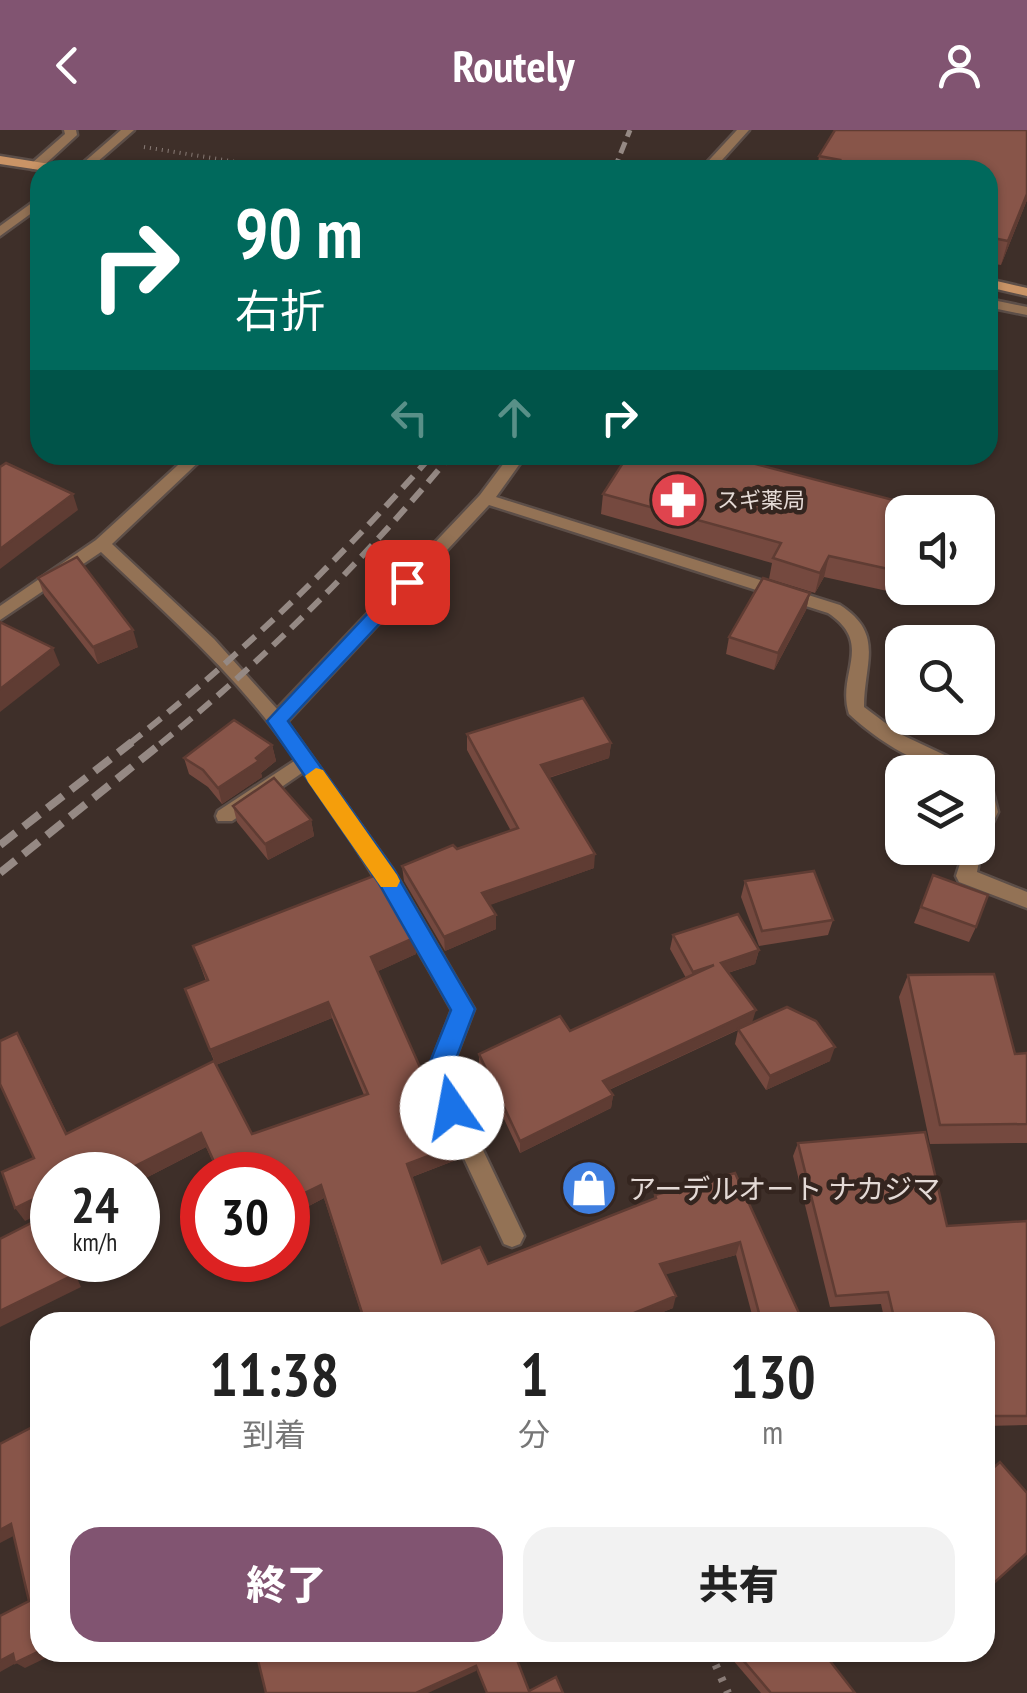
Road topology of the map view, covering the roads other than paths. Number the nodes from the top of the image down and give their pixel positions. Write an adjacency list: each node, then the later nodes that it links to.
1 (70, 130): 5 (street)
2 (128, 130): 6 (street)
3 (742, 130): 7 (street)
4 (0, 160): 8 (street)
5 (43, 160)
6 (93, 160)
7 (715, 160)
8 (30, 165)
9 (30, 209): 10 (street)
10 (0, 232)
11 (998, 285): 12 (street)
12 (1027, 292)
13 (998, 305): 14 (street)
14 (1027, 310)
15 (187, 465): 18 (street)
16 (511, 465): 17 (street)
17 (486, 499): 20 (street); 21 (street)
18 (102, 544): 19 (street); 20 (street)
19 (0, 614)
20 (277, 721): 22 (street)
21 (923, 755)
22 (305, 761): 23 (street); 26 (street)
23 (225, 816)
24 (969, 865): 25 (street)
25 (1027, 900)
26 (512, 1236)

